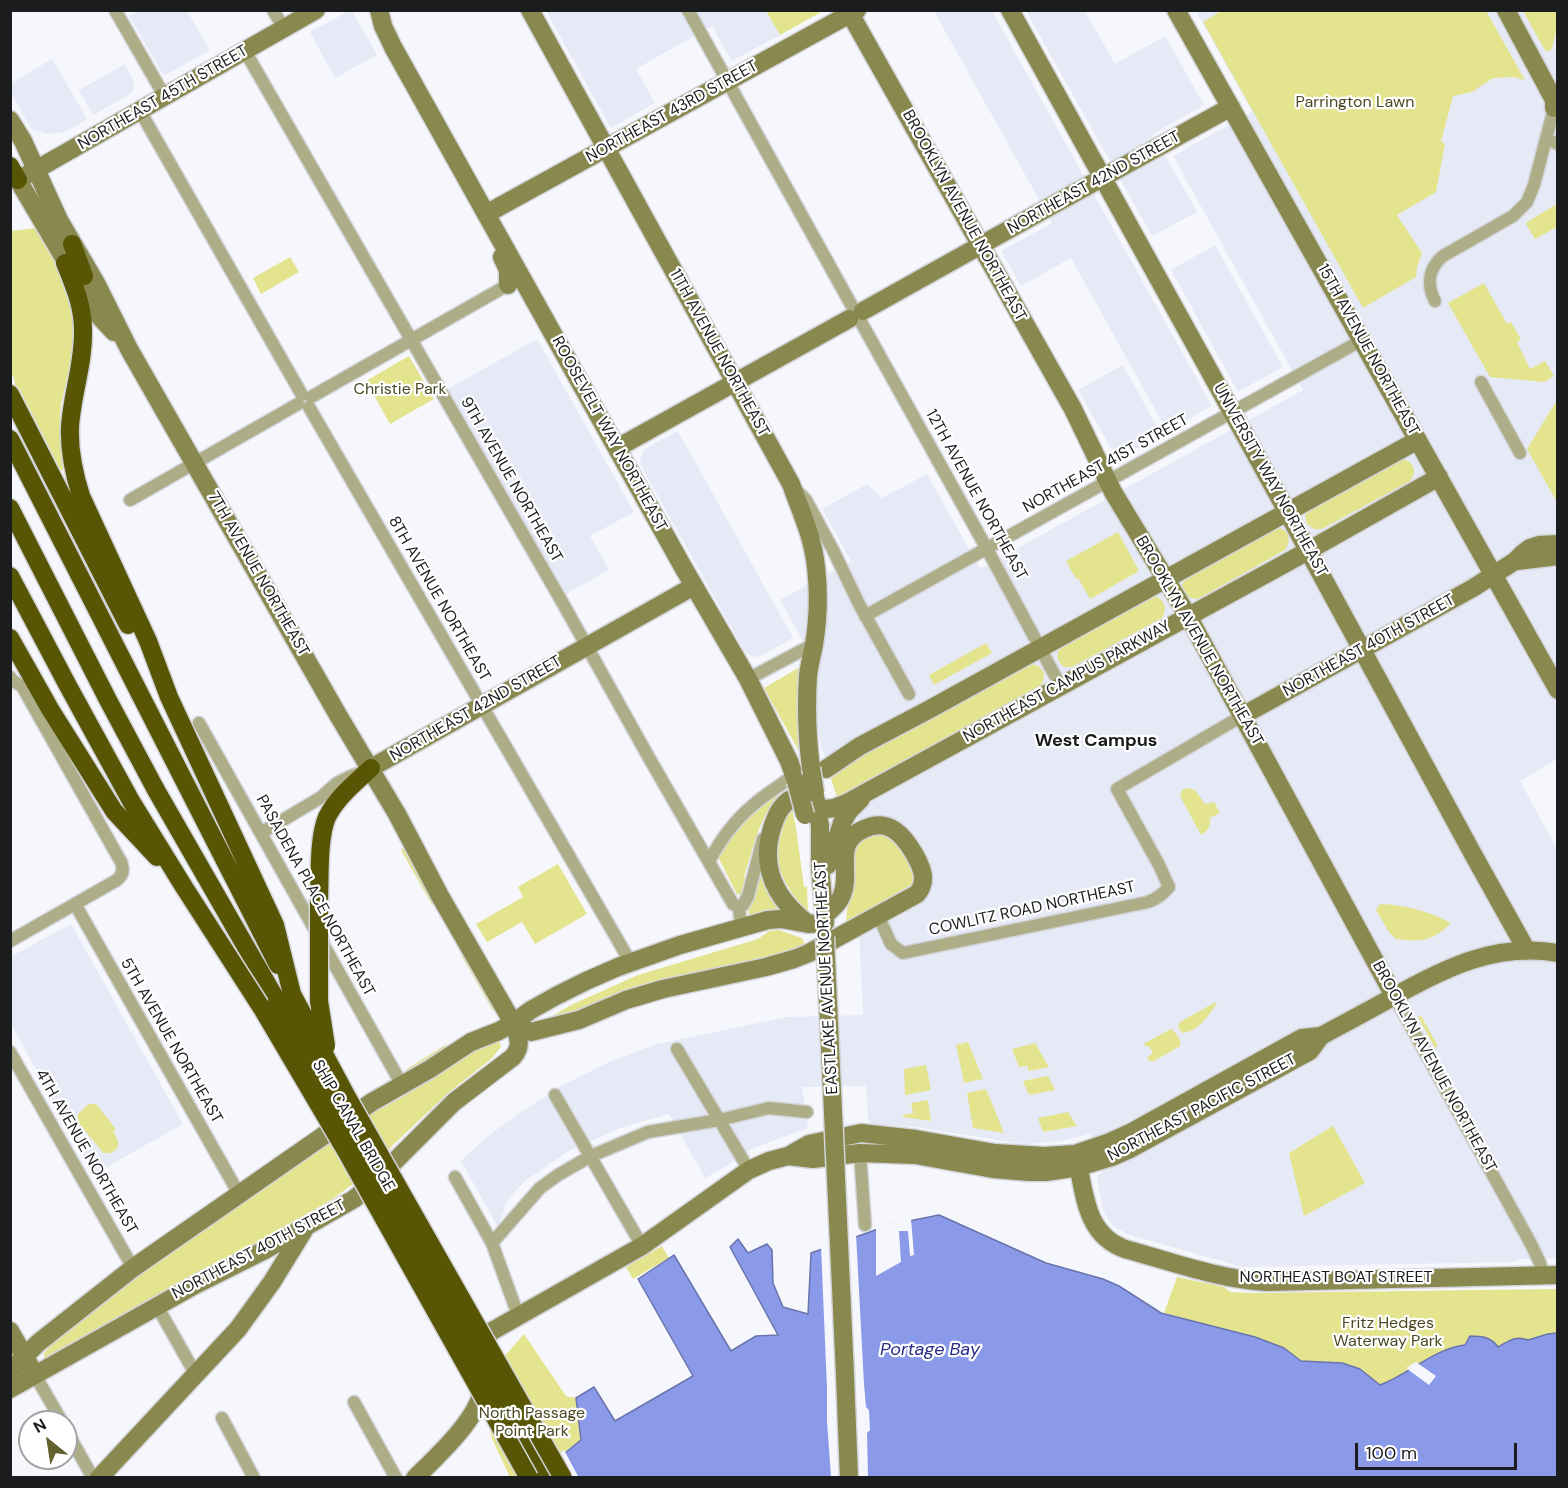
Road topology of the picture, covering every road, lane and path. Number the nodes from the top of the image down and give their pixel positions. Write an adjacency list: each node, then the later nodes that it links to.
1 (114, 10): 14 (street)
2 (273, 10): 11 (street)
3 (316, 10): 11 (street, NORTHEAST 45TH STREET)
4 (379, 10): 24 (street)
5 (530, 10): 20 (street, 11TH AVENUE NORTHEAST)
6 (688, 10): 13 (street, 12TH AVENUE NORTHEAST)
7 (1010, 10): 23 (street, UNIVERSITY WAY NORTHEAST)
8 (1176, 10): 15 (street, 15TH AVENUE NORTHEAST)
9 (1506, 10): 16 (street)
10 (852, 12): 13 (street, NORTHEAST 43RD STREET); 26 (street, BROOKLYN AVENUE NORTHEAST)
11 (284, 29): 12 (street, NORTHEAST 45TH STREET)
12 (244, 51): 14 (street, NORTHEAST 45TH STREET); 32 (street, 9TH AVENUE NORTHEAST)
13 (727, 81): 20 (street, NORTHEAST 43RD STREET); 31 (street, 12TH AVENUE NORTHEAST)
14 (165, 97): 17 (street, NORTHEAST 45TH STREET)
15 (1231, 107): 23 (street, NORTHEAST 42ND STREET); 33 (street, 15TH AVENUE NORTHEAST)
16 (1556, 108): 19 (street)
17 (140, 111): 21 (street, NORTHEAST 45TH STREET); 39 (street, 8TH AVENUE NORTHEAST)
18 (10, 120): 21 (street, 7TH AVENUE NORTHEAST)
19 (1552, 142): 29 (street)
20 (606, 148): 24 (street, NORTHEAST 43RD STREET); 36 (street, 11TH AVENUE NORTHEAST)
21 (36, 171): 22 (street, NORTHEAST 45TH STREET); 25 (street, 7TH AVENUE NORTHEAST)
22 (13, 177): 27 (street)
23 (1102, 177): 26 (street, NORTHEAST 42ND STREET); 40 (street, UNIVERSITY WAY NORTHEAST)
24 (486, 214): 28 (street, ROOSEVELT WAY NORTHEAST)
25 (72, 244): 30 (highway); 35 (street, 7TH AVENUE NORTHEAST)
26 (980, 246): 31 (street, NORTHEAST 42ND STREET); 47 (street, BROOKLYN AVENUE NORTHEAST)
27 (65, 263): 30 (street); 34 (highway)
28 (514, 281): 32 (street); 43 (street, ROOSEVELT WAY NORTHEAST)
29 (1435, 301)
30 (91, 308): 34 (highway); 35 (street)
31 (856, 315): 36 (street, NORTHEAST 42ND STREET); 53 (street, 12TH AVENUE NORTHEAST)
32 (412, 340): 39 (street); 65 (street, 9TH AVENUE NORTHEAST)
33 (1362, 340): 40 (street, NORTHEAST 41ST STREET); 42 (street, 15TH AVENUE NORTHEAST)
34 (83, 348): 73 (highway)
35 (129, 349): 45 (street, 7TH AVENUE NORTHEAST)
36 (735, 382): 43 (street, NORTHEAST 42ND STREET); 48 (street, 11TH AVENUE NORTHEAST)
37 (1481, 382): 44 (street)
38 (10, 394): 73 (highway)
39 (305, 401): 45 (street); 74 (street, 8TH AVENUE NORTHEAST)
40 (1233, 412): 47 (street, NORTHEAST 41ST STREET); 51 (street, UNIVERSITY WAY NORTHEAST)
41 (10, 439): 97 (highway)
42 (1418, 440): 46 (street, 15TH AVENUE NORTHEAST); 51 (street)
43 (617, 448): 60 (street, ROOSEVELT WAY NORTHEAST)
44 (1520, 453)
45 (194, 464): 49 (street); 77 (street, 7TH AVENUE NORTHEAST)
46 (1439, 477): 54 (street, NORTHEAST CAMPUS PARKWAY); 57 (street, 15TH AVENUE NORTHEAST)
47 (1108, 481): 53 (street, NORTHEAST 41ST STREET); 59 (street, BROOKLYN AVENUE NORTHEAST)
48 (791, 484): 61 (street, 11TH AVENUE NORTHEAST); 64 (street)
49 (130, 500)
50 (10, 508): 97 (highway)
51 (1288, 513): 54 (street, UNIVERSITY WAY NORTHEAST); 59 (street)
52 (1557, 544): 56 (street, NORTHEAST 40TH STREET)
53 (987, 549): 61 (street, NORTHEAST 41ST STREET); 66 (street, 12TH AVENUE NORTHEAST)
54 (1308, 550): 62 (street, NORTHEAST CAMPUS PARKWAY); 67 (street, UNIVERSITY WAY NORTHEAST)
55 (1557, 556): 56 (street)
56 (1515, 561): 57 (street, NORTHEAST 40TH STREET)
57 (1494, 574): 67 (street, NORTHEAST 40TH STREET); 71 (street, 15TH AVENUE NORTHEAST)
58 (10, 576): 86 (highway, SHIP CANAL BRIDGE)
59 (1165, 580): 62 (street, BROOKLYN AVENUE NORTHEAST); 66 (street)
60 (694, 586): 65 (street, NORTHEAST 42ND STREET); 69 (street, ROOSEVELT WAY NORTHEAST)
61 (865, 616): 72 (street, 11TH AVENUE NORTHEAST)
62 (1188, 616): 70 (street, NORTHEAST CAMPUS PARKWAY); 75 (street, BROOKLYN AVENUE NORTHEAST)
63 (10, 638): 86 (highway)
64 (814, 644): 69 (street); 78 (street)
65 (587, 646): 74 (street, NORTHEAST 42ND STREET); 84 (street, 9TH AVENUE NORTHEAST)
66 (1041, 648): 70 (street, 12TH AVENUE NORTHEAST); 78 (street)
67 (1362, 650): 75 (street, NORTHEAST 40TH STREET); 93 (street, UNIVERSITY WAY NORTHEAST)
68 (11, 678): 87 (street)
69 (748, 679): 79 (street, ROOSEVELT WAY NORTHEAST)
70 (1060, 685): 80 (street, NORTHEAST CAMPUS PARKWAY)
71 (1557, 690)
72 (909, 694)
73 (170, 697): 97 (highway)
74 (481, 705): 77 (street, NORTHEAST 42ND STREET); 95 (street, 8TH AVENUE NORTHEAST)
75 (1242, 716): 89 (street, COWLITZ ROAD NORTHEAST); 96 (street, BROOKLYN AVENUE NORTHEAST)
76 (199, 723): 83 (street, PASADENA PLACE NORTHEAST)
77 (371, 768): 83 (street, NORTHEAST 42ND STREET); 98 (street, 7TH AVENUE NORTHEAST); 105 (highway, bridge)
78 (819, 768): 82 (street, bridge)
79 (794, 778): 82 (street, ROOSEVELT WAY NORTHEAST); 84 (street)
80 (866, 792): 82 (street, NORTHEAST CAMPUS PARKWAY); 85 (street)
81 (783, 805): 88 (street); 90 (street)
82 (812, 806): 85 (street)
83 (261, 833): 101 (street, PASADENA PLACE NORTHEAST)
84 (709, 861): 88 (street, 9TH AVENUE NORTHEAST)
85 (821, 872): 90 (street, EASTLAKE AVENUE NORTHEAST)
86 (184, 887): 140 (highway, SHIP CANAL BRIDGE, bridge)
87 (75, 904): 92 (street); 113 (street, 5TH AVENUE NORTHEAST)
88 (739, 907): 91 (street, 9TH AVENUE NORTHEAST)
89 (878, 915): 90 (street); 98 (street)
90 (821, 925): 91 (street); 143 (street, EASTLAKE AVENUE NORTHEAST, bridge)
91 (741, 927): 95 (street)
92 (11, 940)
93 (1527, 951): 94 (street, NORTHEAST PACIFIC STREET); 96 (street, NORTHEAST PACIFIC STREET)
94 (1557, 953)
95 (631, 963): 98 (street)
96 (1394, 996): 109 (street, NORTHEAST PACIFIC STREET); 119 (street, BROOKLYN AVENUE NORTHEAST)
97 (285, 997): 105 (highway, SHIP CANAL BRIDGE, bridge); 142 (highway, SHIP CANAL BRIDGE, bridge)
98 (513, 1023): 101 (street); 112 (street, NORTHEAST 40TH STREET)
99 (677, 1049): 104 (street)
100 (10, 1052): 118 (street, 4TH AVENUE NORTHEAST)
101 (402, 1085): 113 (street)
102 (555, 1095): 107 (street)
103 (807, 1112): 104 (street)
104 (719, 1120): 107 (street); 110 (street)
105 (364, 1152): 141 (highway, SHIP CANAL BRIDGE, bridge)
106 (860, 1153): 108 (street, NORTHEAST PACIFIC STREET); 109 (street, NORTHEAST PACIFIC STREET); 114 (street)
107 (591, 1156): 116 (street); 117 (street)
108 (788, 1156): 109 (street, NORTHEAST PACIFIC STREET); 110 (street)
109 (1077, 1160): 119 (street, NORTHEAST BOAT STREET)
110 (749, 1170): 117 (street)
111 (455, 1177): 116 (street)
112 (371, 1185): 115 (street, NORTHEAST 40TH STREET); 122 (street)
113 (239, 1194): 118 (street)
114 (865, 1225)
115 (306, 1226): 120 (street, NORTHEAST 40TH STREET); 129 (street)
116 (492, 1243): 121 (street)
117 (642, 1246): 121 (street)
118 (133, 1268): 125 (street)
119 (1550, 1275)
120 (157, 1306): 128 (street, NORTHEAST 40TH STREET); 129 (street)
121 (512, 1319): 122 (street); 124 (street); 126 (street)
122 (452, 1325): 124 (street)
123 (10, 1331): 125 (street)
124 (464, 1347): 126 (street)
125 (25, 1356): 127 (street); 128 (street)
126 (478, 1370): 139 (street)
127 (10, 1371)
128 (35, 1375): 130 (street, NORTHEAST 40TH STREET); 132 (street)
129 (196, 1375): 136 (street)
130 (10, 1389)
131 (354, 1402): 138 (street)
132 (55, 1410)
133 (222, 1418): 137 (street)
134 (78, 1451): 135 (street)
135 (93, 1478)
136 (99, 1478)
137 (254, 1478)
138 (396, 1478)
139 (415, 1478)
140 (529, 1478)
141 (548, 1478)
142 (563, 1478)
143 (849, 1478)

